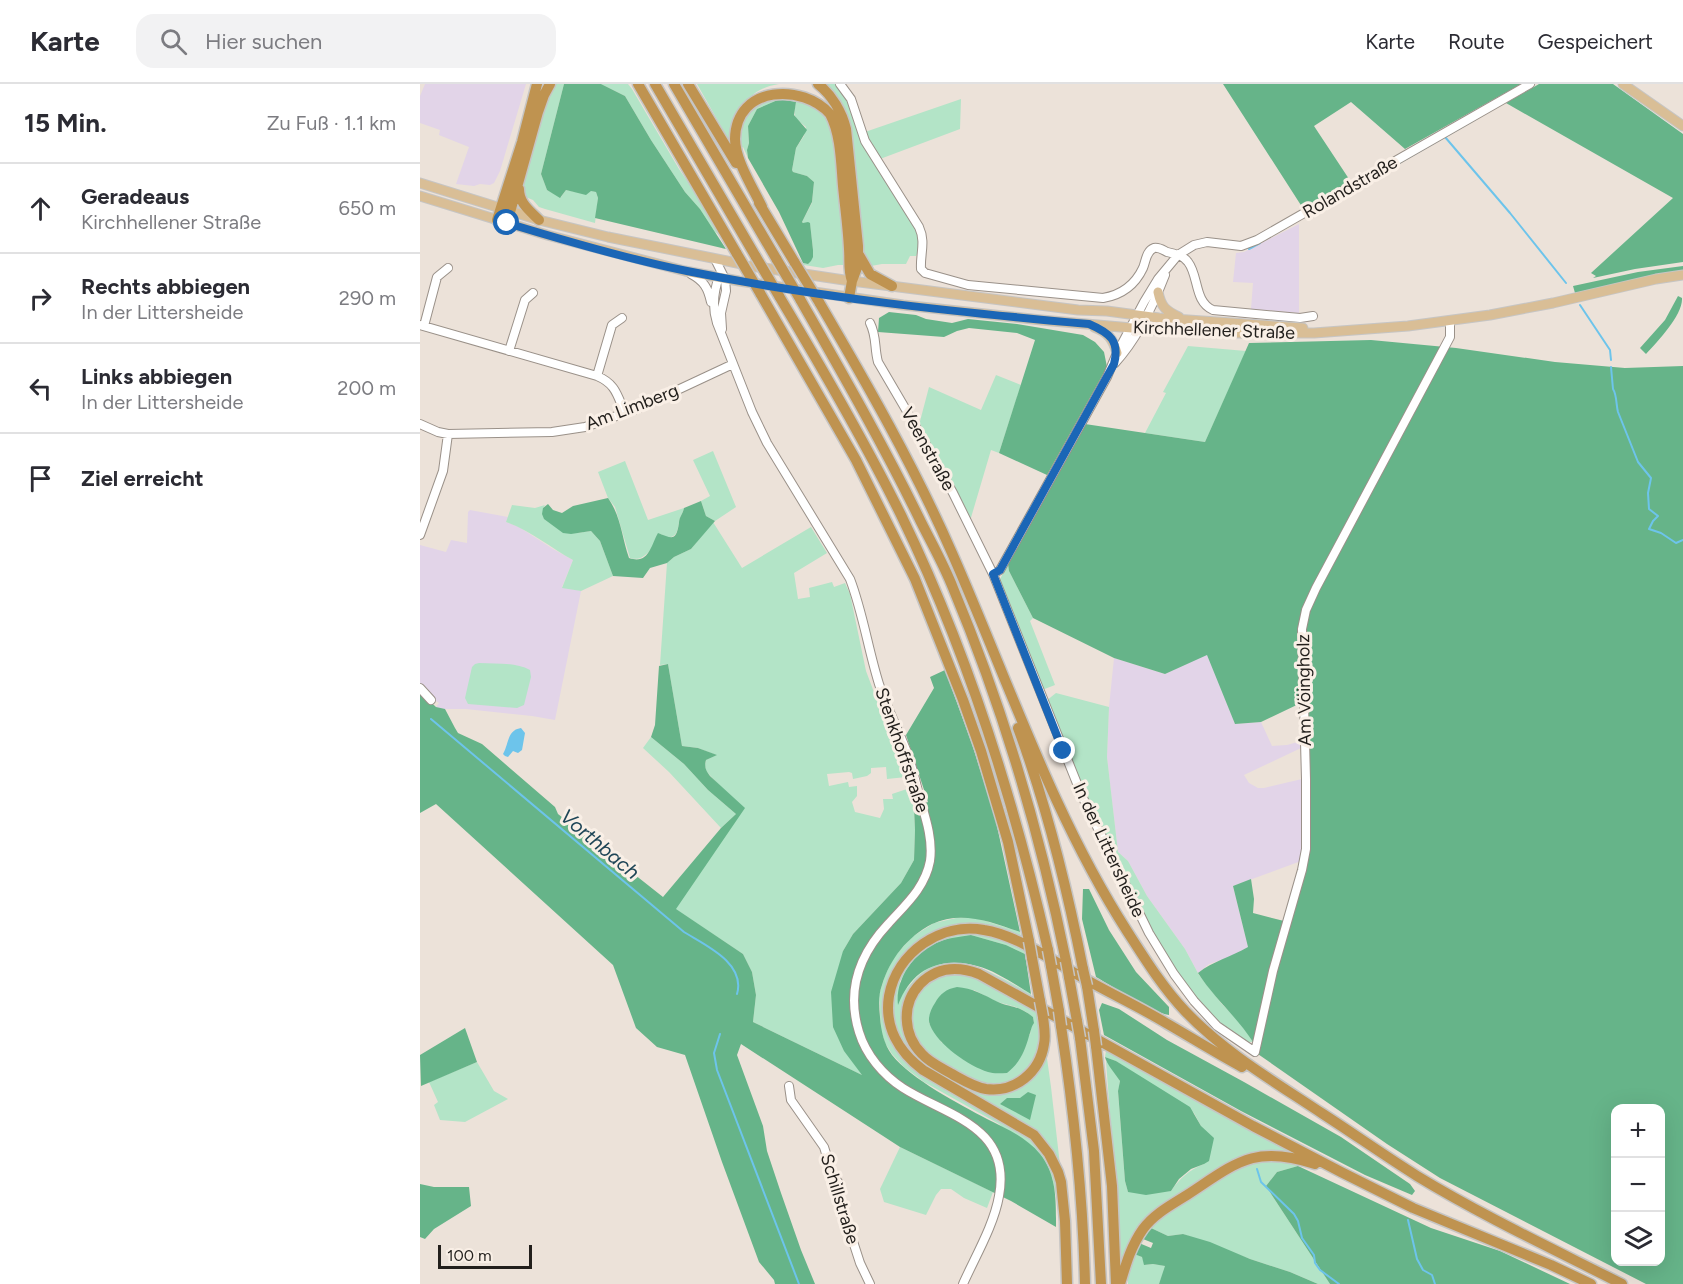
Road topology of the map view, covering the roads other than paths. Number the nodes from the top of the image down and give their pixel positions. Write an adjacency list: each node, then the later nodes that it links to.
1 (537, 84): 18 (highway)
2 (550, 84): 15 (highway)
3 (632, 84): 12 (highway)
4 (638, 84): 12 (highway)
5 (655, 84): 24 (highway)
6 (674, 84): 75 (highway, bridge)
7 (688, 84): 17 (highway)
8 (818, 84): 21 (highway)
9 (840, 84): 22 (street)
10 (1530, 84): 22 (street, Rolandstraße)
11 (1623, 84): 13 (main road)
12 (661, 124): 24 (highway)
13 (1683, 126)
14 (420, 183): 18 (main road, Kirchhellener Straße)
15 (519, 185): 18 (highway); 19 (highway)
16 (420, 196): 20 (main road, Kirchhellener Straße)
17 (762, 207): 32 (highway); 61 (highway, bridge)
18 (506, 210): 19 (main road, Kirchhellener Straße); 20 (highway)
19 (539, 220): 23 (main road, Kirchhellener Straße)
20 (502, 221): 27 (main road, Kirchhellener Straße)
21 (858, 254): 32 (highway); 33 (highway)
22 (1178, 255): 26 (street, Rolandstraße); 41 (street, Kirchhellener Straße)
23 (716, 259): 24 (main road, Kirchhellener Straße); 29 (street, Stenkhoffstraße)
24 (746, 261): 29 (main road, Kirchhellener Straße); 32 (main road, Kirchhellener Straße); 62 (highway, bridge); 65 (highway, bridge)
25 (448, 268): 47 (street)
26 (1167, 268): 35 (street, Rolandstraße); 40 (street, Rolandstraße)
27 (685, 271): 29 (main road, Kirchhellener Straße); 39 (street, Kirchhellener Straße)
28 (1683, 275): 34 (main road, Kirchhellener Straße)
29 (722, 276): 31 (main road, Kirchhellener Straße); 37 (street, Stenkhoffstraße); 39 (street)
30 (1683, 280): 34 (main road, Kirchhellener Straße)
31 (739, 281): 37 (street); 38 (main road, Kirchhellener Straße)
32 (852, 281): 33 (main road, Kirchhellener Straße); 38 (highway)
33 (892, 286): 40 (main road, Kirchhellener Straße)
34 (1609, 291): 44 (main road, Kirchhellener Straße)
35 (1158, 292): 40 (street, Rolandstraße); 43 (main road)
36 (533, 293): 51 (street)
37 (725, 294): 50 (street, Stenkhoffstraße)
38 (849, 298): 46 (main road, Kirchhellener Straße)
39 (713, 312): 50 (street, Stenkhoffstraße)
40 (1141, 316): 43 (main road, Kirchhellener Straße); 48 (street)
41 (1313, 316)
42 (622, 318): 55 (street)
43 (1184, 319): 49 (main road, Kirchhellener Straße)
44 (1450, 321): 49 (main road, Kirchhellener Straße); 67 (street, Am Vöingholz)
45 (870, 323): 60 (street, Veenstraße)
46 (1089, 324): 48 (main road, Kirchhellener Straße); 52 (main road)
47 (422, 326): 51 (street)
48 (1135, 328): 49 (main road, Kirchhellener Straße); 52 (street); 54 (street)
49 (1351, 330)
50 (722, 333): 53 (street, Stenkhoffstraße)
51 (510, 351): 55 (street)
52 (1117, 353): 54 (street)
53 (733, 364): 56 (street, Am Limberg); 72 (street, Stenkhoffstraße)
54 (1114, 364): 60 (street)
55 (597, 376): 56 (street)
56 (625, 413): 58 (street, Am Limberg)
57 (420, 424): 58 (street, Am Limberg)
58 (448, 434): 59 (street)
59 (420, 535)
60 (993, 574): 67 (street, In der Littersheide)
61 (971, 598): 66 (highway, bridge); 69 (highway)
62 (950, 667): 65 (highway); 66 (highway, bridge)
63 (420, 688): 64 (street)
64 (431, 700)
65 (991, 739): 74 (highway, bridge)
66 (1101, 1045): 70 (highway); 76 (highway)
67 (1255, 1052)
68 (789, 1086): 71 (street, Schillstraße)
69 (1295, 1095): 73 (highway); 78 (highway)
70 (1341, 1172): 76 (highway); 77 (highway)
71 (870, 1284)
72 (963, 1284)
73 (1067, 1284)
74 (1085, 1284)
75 (1101, 1284)
76 (1118, 1284)
77 (1591, 1284)
78 (1622, 1284)

